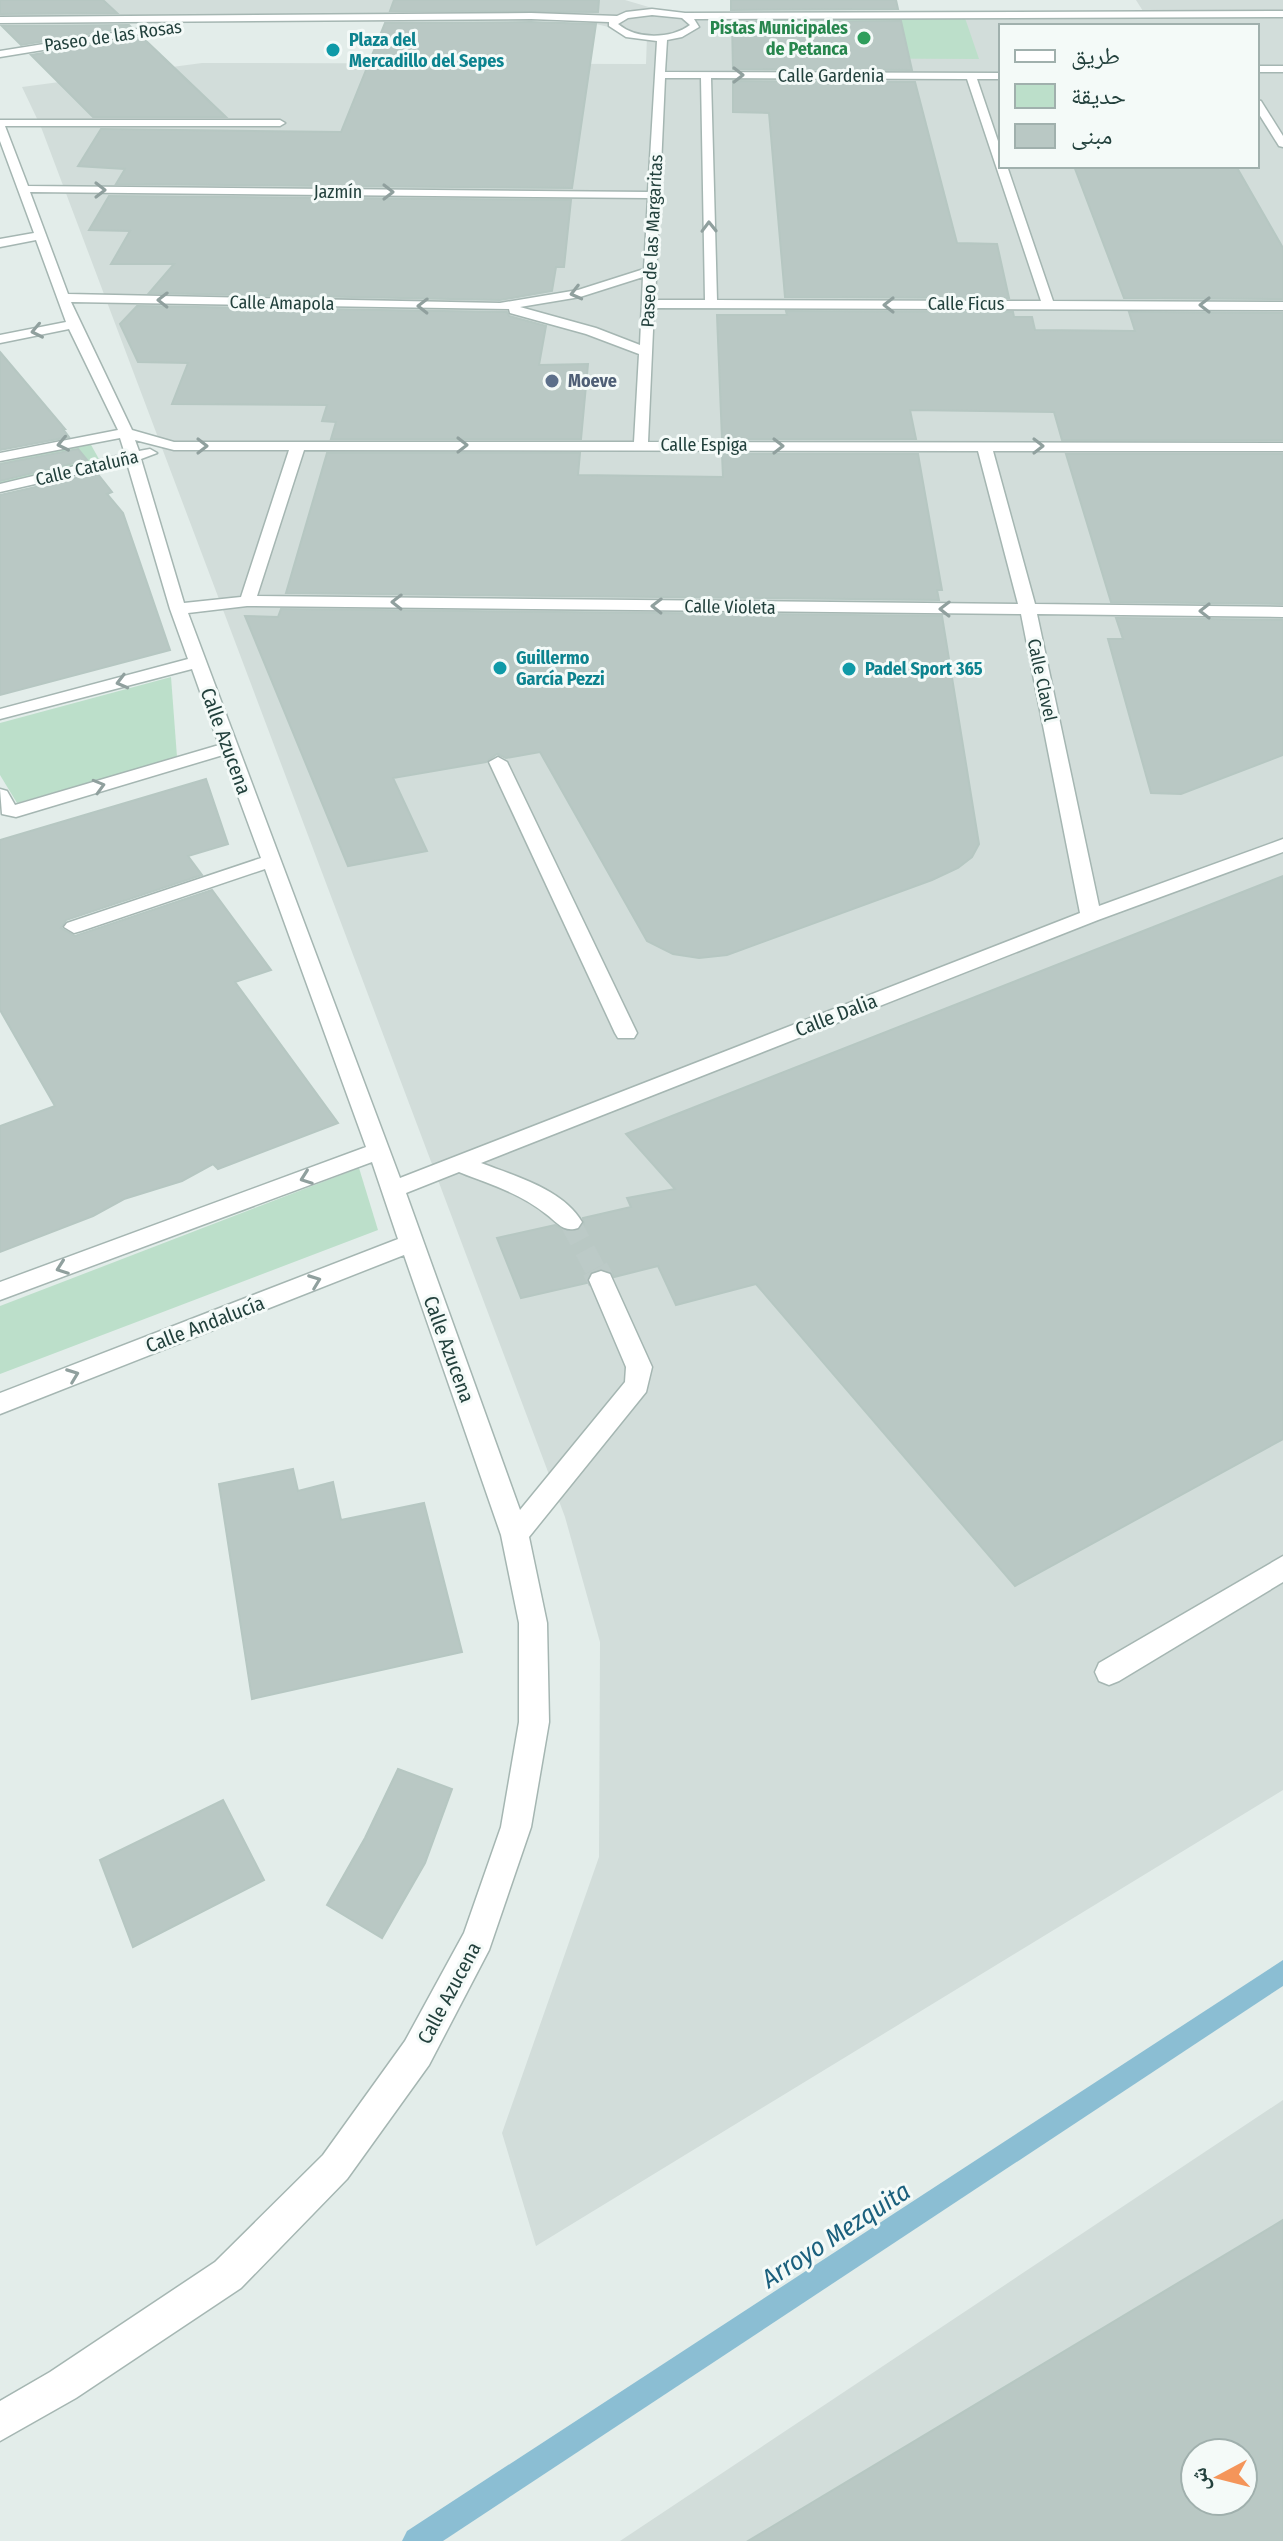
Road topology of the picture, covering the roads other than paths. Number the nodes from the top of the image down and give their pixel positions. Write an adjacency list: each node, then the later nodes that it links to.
1 (652, 0): 11 (street)
2 (818, 0): 14 (street)
3 (1126, 0): 15 (street)
4 (1274, 0): 12 (street)
5 (633, 2): 10 (street)
6 (74, 8): 19 (street, Paseo de las Rosas)
7 (336, 8): 18 (street)
8 (521, 8): 16 (street)
9 (122, 9): 20 (street, Paseo de las Rosas)
10 (639, 13): 11 (street); 21 (street)
11 (666, 13): 17 (street)
12 (1283, 13): 13 (street)
13 (1201, 14): 15 (street); 24 (street)
14 (821, 15): 15 (street); 17 (street)
15 (1133, 15)
16 (531, 16): 18 (street, Paseo de las Rosas); 21 (street, Paseo de las Rosas)
17 (685, 16): 26 (street)
18 (345, 17): 23 (street, Paseo de las Rosas)
19 (27, 19): 20 (street, Paseo de las Rosas); 22 (street, Paseo de las Rosas)
20 (134, 19): 23 (street, Paseo de las Rosas); 25 (street)
21 (616, 19): 26 (street)
22 (0, 20)
23 (226, 20): 25 (street, Paseo de las Rosas)
24 (1207, 24)
25 (145, 31): 27 (street, Paseo de las Rosas)
26 (662, 36): 30 (street, Paseo de las Margaritas)
27 (2, 52)
28 (1259, 69): 29 (street)
29 (1283, 69)
30 (660, 75): 31 (street, Calle Gardenia); 42 (street, Paseo de las Margaritas)
31 (706, 75): 32 (street, Calle Gardenia, one-way to 32); 49 (street, one-way to 31)
32 (971, 76): 33 (street, Calle Gardenia); 38 (street)
33 (999, 76)
34 (1259, 106): 37 (street)
35 (280, 123): 36 (street)
36 (0, 125): 39 (street, Calle Azucena)
37 (1283, 144)
38 (999, 160)
39 (6, 162): 41 (street, Calle Azucena)
40 (1002, 168): 48 (street)
41 (22, 189): 42 (street, Jazmín, one-way to 42); 43 (street, Calle Azucena)
42 (654, 195): 45 (street, Paseo de las Margaritas)
43 (39, 236): 44 (street); 46 (street, Calle Azucena)
44 (0, 243)
45 (650, 271): 47 (street, Paseo de las Margaritas); 51 (street, Calle Amapola, one-way to 51)
46 (63, 298): 51 (street, Calle Amapola, one-way to 46); 52 (street, Calle Azucena)
47 (648, 304): 49 (street, Calle Ficus); 54 (street, Paseo de las Margaritas)
48 (1048, 304): 49 (street, Calle Ficus, one-way to 49); 50 (street, Calle Ficus, one-way to 48)
49 (711, 305)
50 (1283, 306)
51 (500, 307): 54 (street, Calle Amapola)
52 (73, 324): 53 (street, one-way to 53); 55 (street, Calle Azucena)
53 (0, 339)
54 (646, 352): 57 (street, Paseo de las Margaritas)
55 (126, 433): 58 (street, Calle Espiga); 61 (street, Calle Cataluña, one-way to 61); 62 (street, Calle Azucena)
56 (298, 445): 57 (street, Calle Espiga, one-way to 57); 58 (street, Calle Espiga, one-way to 56); 64 (street)
57 (641, 445): 59 (street, Calle Espiga, one-way to 59)
58 (174, 446): 62 (street, Calle Cataluña)
59 (984, 446): 60 (street, Calle Espiga, one-way to 60); 66 (street, Calle Clavel)
60 (1283, 447)
61 (0, 457)
62 (135, 458): 63 (street, Calle Cataluña); 65 (street, Calle Azucena)
63 (0, 488)
64 (247, 601): 65 (street, Calle Violeta); 66 (street, Calle Violeta, one-way to 64)
65 (178, 609): 68 (street, Calle Azucena)
66 (1028, 610): 67 (street, Calle Violeta, one-way to 66); 75 (street, Calle Clavel)
67 (1283, 612)
68 (197, 662): 69 (street, one-way to 69); 70 (street, Calle Azucena)
69 (0, 714)
70 (228, 748): 72 (street, one-way to 70); 74 (street, Calle Azucena)
71 (498, 762): 77 (street)
72 (0, 795)
73 (1283, 845): 75 (street, Calle Dalia)
74 (271, 861): 76 (street); 78 (street, Calle Azucena)
75 (1091, 916): 79 (street, Calle Dalia)
76 (74, 927)
77 (626, 1033)
78 (379, 1151): 80 (street, Calle Azucena); 84 (street, one-way to 84)
79 (460, 1164): 80 (street, Calle Dalia); 81 (street)
80 (391, 1190): 82 (street, Calle Azucena)
81 (570, 1222)
82 (411, 1243): 85 (street, Calle Andalucía, one-way to 82); 86 (street, Calle Azucena)
83 (601, 1280): 86 (street)
84 (0, 1291)
85 (0, 1404)
86 (515, 1535): 89 (street, Calle Azucena)
87 (1283, 1568): 88 (street)
88 (1109, 1672)
89 (0, 2422)

